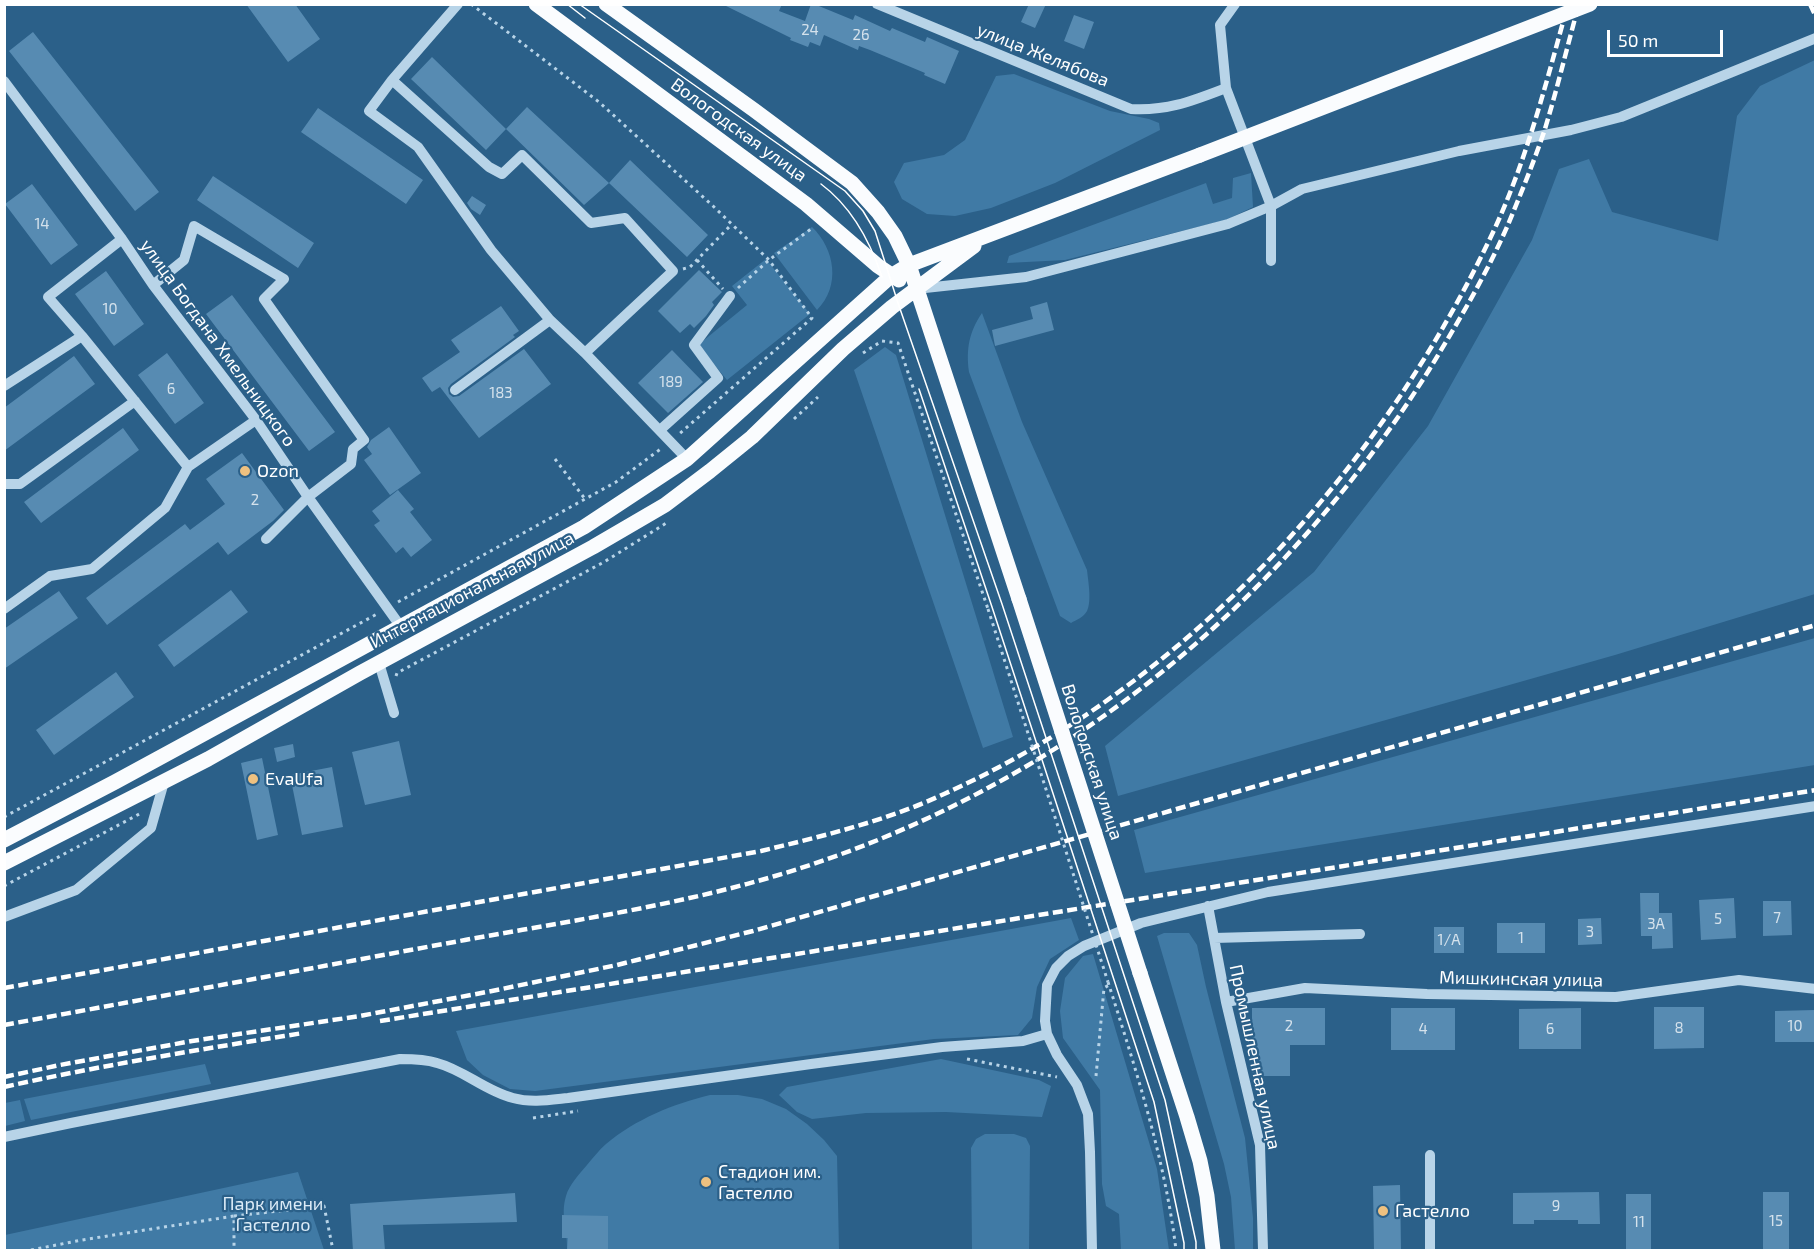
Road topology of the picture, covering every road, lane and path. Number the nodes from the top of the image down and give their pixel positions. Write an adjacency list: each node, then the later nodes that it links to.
1 (458, 4): 9 (street)
2 (471, 4): 13 (path)
3 (536, 4): 22 (main road, Вологодская улица)
4 (606, 4): 20 (main road, Вологодская улица)
5 (877, 4): 11 (street, улица Желябова)
6 (1235, 4): 11 (street)
7 (1590, 4): 15 (main road, bridge)
8 (1815, 38): 12 (street)
9 (392, 80): 21 (street); 26 (street)
10 (4, 81): 16 (street, улица Богдана Хмельницкого)
11 (1226, 88): 12 (street)
12 (1271, 206): 19 (street); 24 (street)
13 (732, 224): 17 (path); 18 (path)
14 (811, 229): 18 (path)
15 (988, 236): 20 (main road, Интернациональная улица); 24 (main road, Интернациональная улица)
16 (122, 239): 23 (street, улица Богдана Хмельницкого); 27 (street)
17 (697, 260): 21 (path); 25 (path)
18 (769, 260): 25 (path); 35 (path)
19 (1271, 261)
20 (909, 265): 22 (main road, Интернациональная улица); 24 (main road, Вологодская улица)
21 (673, 271): 28 (street)
22 (891, 276): 24 (main road, Вологодская улица); 37 (main road, Интернациональная улица)
23 (153, 285): 33 (street, улица Богдана Хмельницкого); 40 (street)
24 (916, 289): 46 (main road, Интернациональная улица); 74 (main road, Вологодская улица, bridge)
25 (730, 296): 34 (street)
26 (550, 320): 28 (street); 31 (street)
27 (82, 336): 30 (street); 32 (street)
28 (585, 353): 34 (street)
29 (863, 354): 57 (path, bridge)
30 (4, 386)
31 (455, 390)
32 (135, 401): 38 (street); 39 (street)
33 (256, 420): 38 (street); 40 (street, улица Богдана Хмельницкого)
34 (660, 430): 35 (street)
35 (671, 441): 37 (street); 41 (path)
36 (555, 459): 41 (path)
37 (687, 459): 45 (main road, Интернациональная улица)
38 (188, 467): 44 (street)
39 (4, 484)
40 (308, 497): 42 (street); 43 (street, улица Богдана Хмельницкого)
41 (585, 499): 43 (path)
42 (266, 539)
43 (388, 608): 45 (street, улица Богдана Хмельницкого); 50 (path)
44 (4, 609)
45 (401, 627): 51 (main road, Интернациональная улица)
46 (379, 663): 47 (street); 48 (main road, Интернациональная улица)
47 (394, 713)
48 (164, 782): 52 (main road, Интернациональная улица); 54 (street)
49 (1815, 806): 53 (street)
50 (4, 818)
51 (4, 840)
52 (4, 863)
53 (1208, 906): 56 (street, Промышленная улица); 60 (street)
54 (4, 917)
55 (1360, 934): 56 (street)
56 (1214, 938): 59 (street, Промышленная улица)
57 (1109, 984): 62 (path); 73 (path)
58 (1815, 989): 59 (street, Мишкинская улица)
59 (1226, 1002): 75 (street, Промышленная улица)
60 (1047, 1034): 66 (street); 72 (street)
61 (963, 1058): 63 (path)
62 (1096, 1076)
63 (1066, 1079)
64 (579, 1111): 65 (path)
65 (533, 1119)
66 (4, 1137)
67 (1430, 1155): 76 (street)
68 (234, 1216): 69 (path); 70 (path); 71 (path)
69 (31, 1251)
70 (234, 1251)
71 (333, 1251)
72 (1092, 1251)
73 (1176, 1251)
74 (1213, 1251)
75 (1263, 1251)
76 (1430, 1251)

